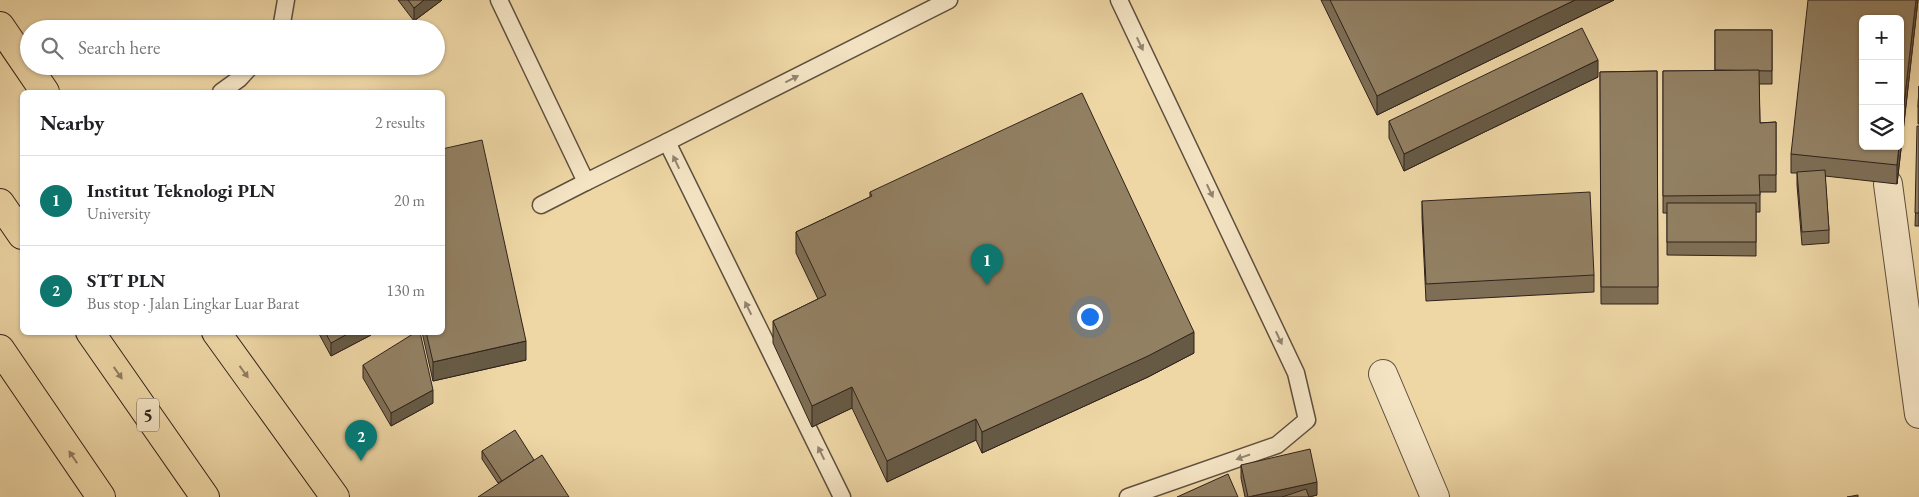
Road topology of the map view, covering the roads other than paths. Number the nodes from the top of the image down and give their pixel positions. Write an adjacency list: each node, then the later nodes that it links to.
1 (286, 0): 5 (lane)
2 (499, 0): 13 (lane)
3 (949, 0): 12 (lane, one-way to 3)
4 (1119, 0): 27 (lane, one-way to 27)
5 (282, 20)
6 (0, 26): 7 (main road)
7 (20, 55)
8 (33, 75): 10 (main road)
9 (243, 75): 11 (lane)
10 (44, 90)
11 (225, 90)
12 (667, 142): 13 (lane); 26 (lane, one-way to 12)
13 (586, 182): 16 (lane)
14 (1888, 184): 22 (street)
15 (0, 203): 17 (main road)
16 (541, 205)
17 (20, 232)
18 (92, 335): 24 (main road, 5, one-way to 24)
19 (218, 335): 25 (main road, one-way to 25)
20 (0, 349): 23 (main road, one-way to 20)
21 (1384, 374): 28 (street)
22 (1919, 414)
23 (101, 497)
24 (205, 497)
25 (335, 497)
26 (842, 497)
27 (1128, 497)
28 (1435, 497)

